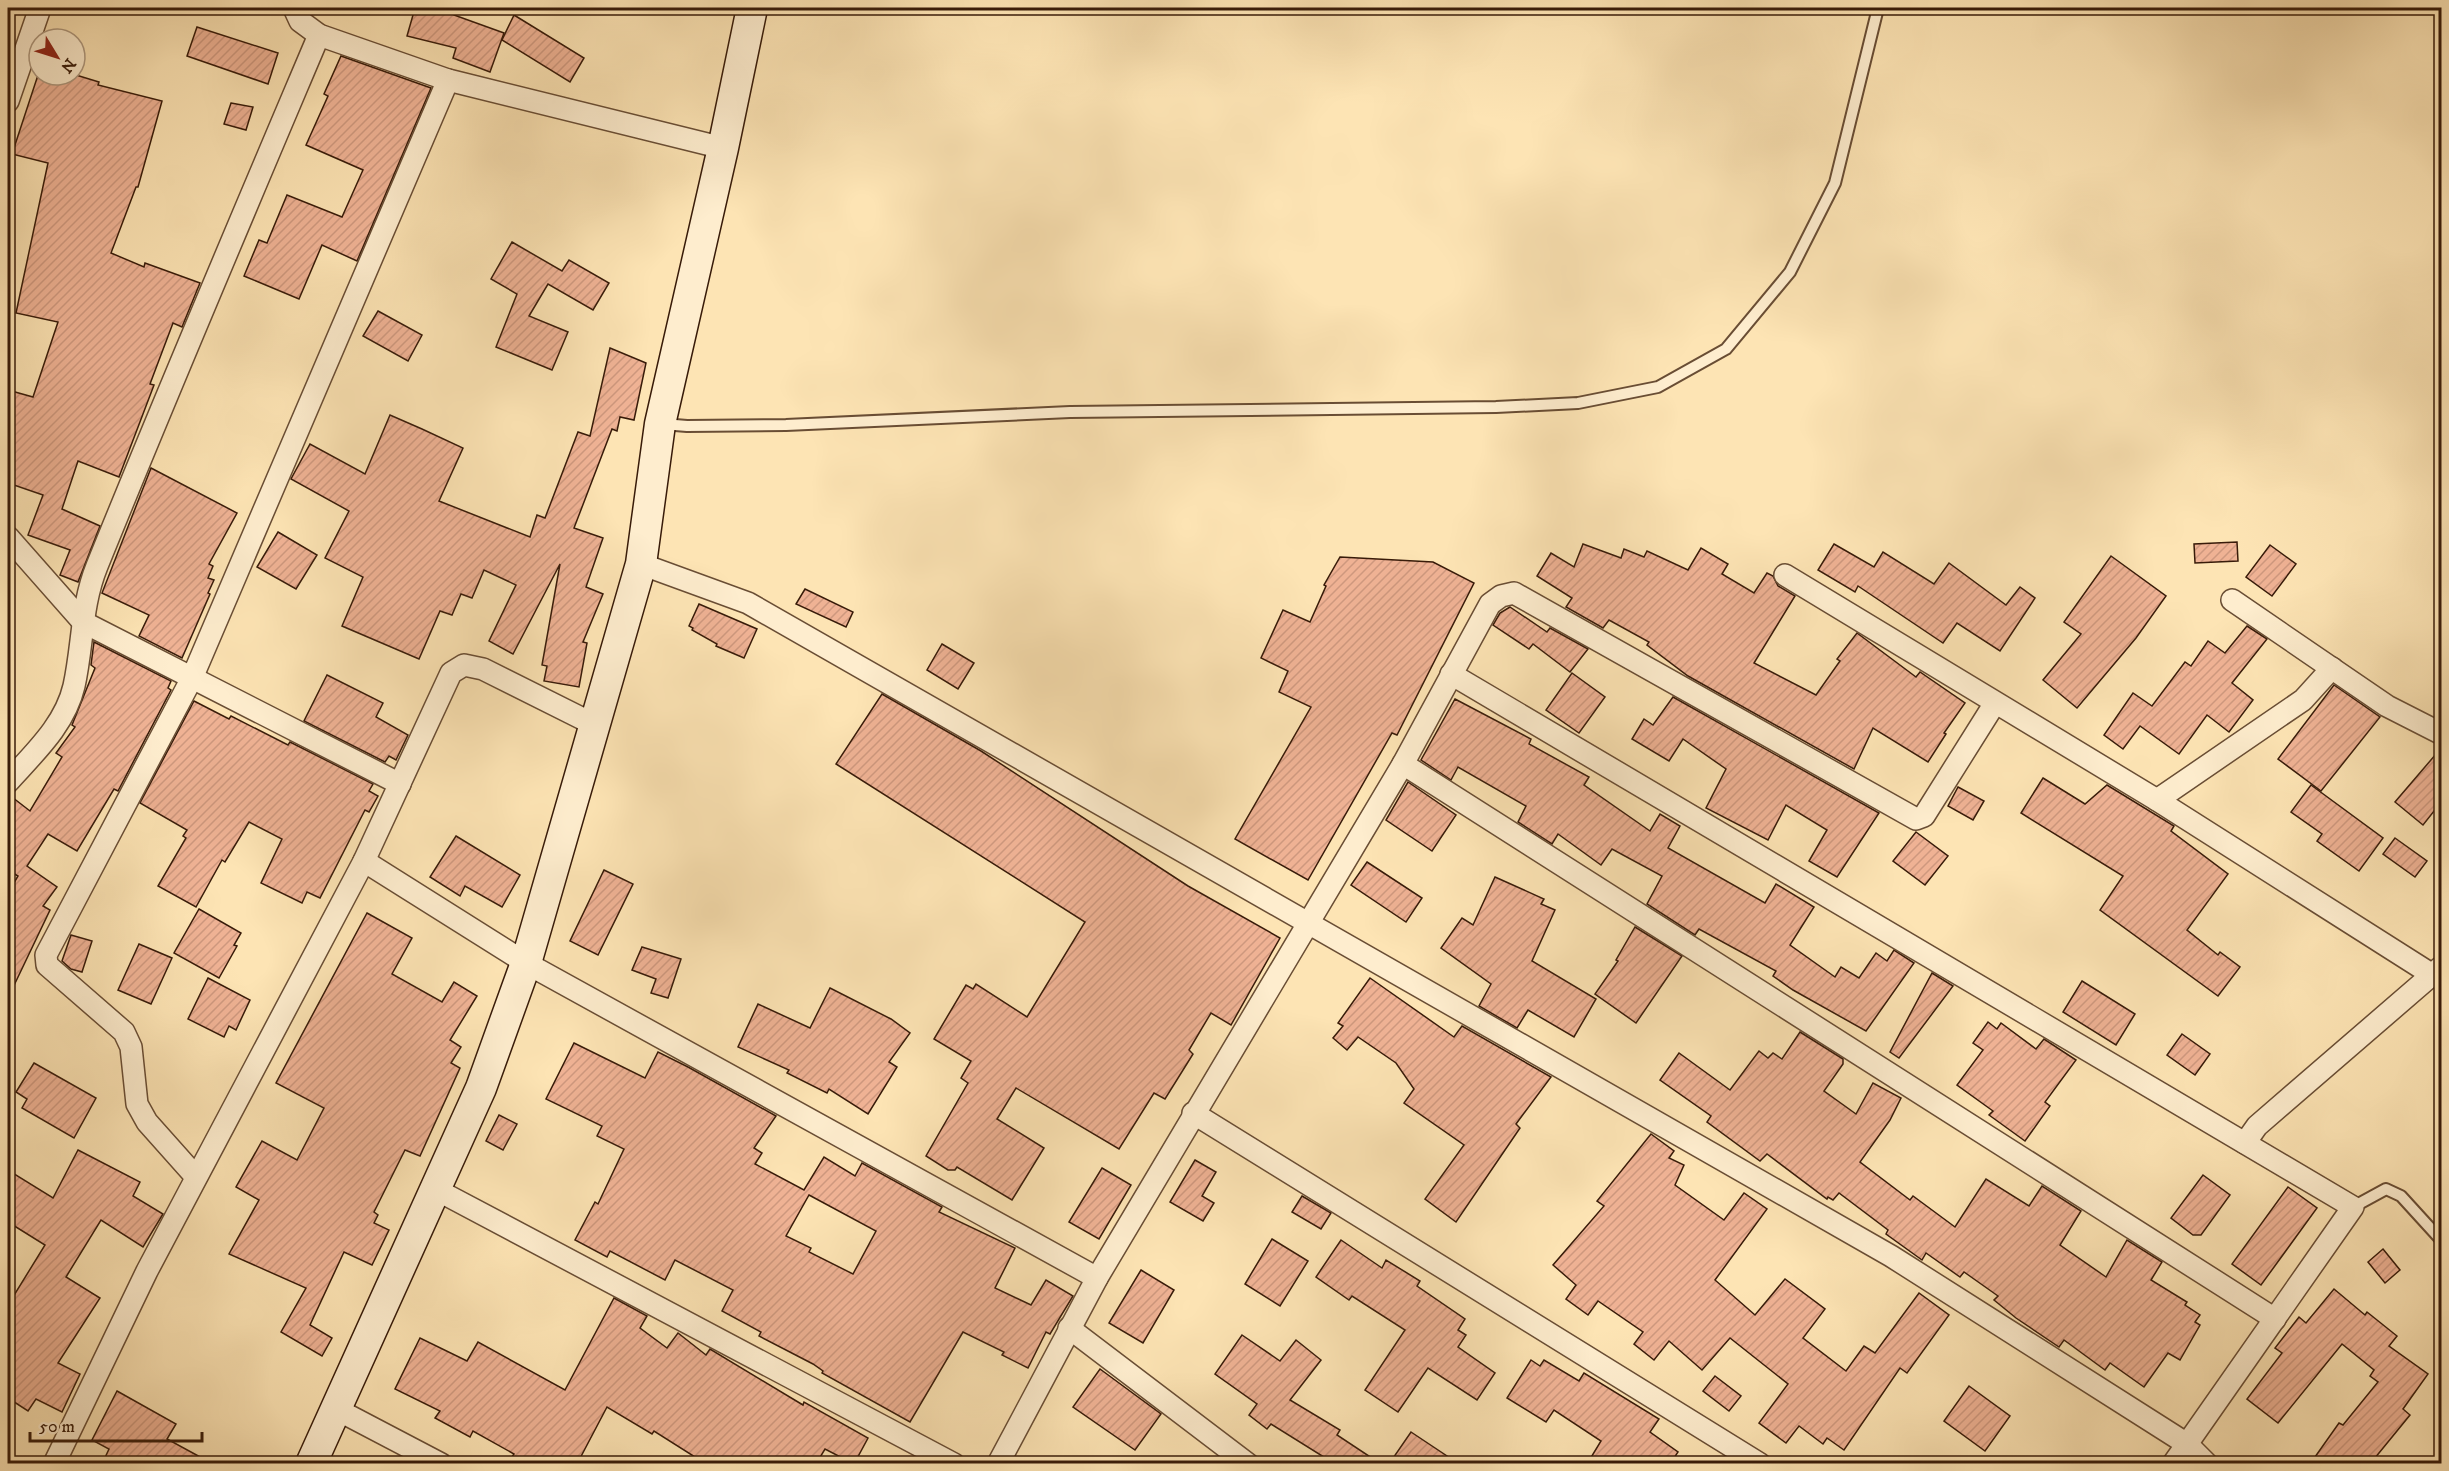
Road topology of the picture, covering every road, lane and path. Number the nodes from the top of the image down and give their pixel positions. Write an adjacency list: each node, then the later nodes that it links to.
1 (40, 8): 7 (street)
2 (294, 8): 5 (street)
3 (752, 8): 8 (street)
4 (1878, 8): 9 (lane)
5 (319, 35): 6 (street); 14 (street)
6 (448, 80): 8 (street); 17 (street)
7 (8, 101)
8 (723, 148): 9 (street)
9 (660, 424): 11 (street)
10 (8, 537): 14 (street)
11 (641, 564): 19 (street); 26 (street)
12 (1785, 575): 18 (street)
13 (2232, 600): 15 (street)
14 (83, 621): 17 (street); 22 (street)
15 (2332, 668): 20 (street); 24 (street)
16 (1451, 674): 18 (street); 21 (street); 30 (street)
17 (192, 678): 23 (street); 31 (street)
18 (1995, 704): 24 (street)
19 (595, 725): 23 (street); 27 (street)
20 (2442, 734)
21 (1402, 764): 26 (street); 36 (street)
22 (8, 782)
23 (400, 784): 25 (street)
24 (2157, 800): 28 (street)
25 (364, 861): 27 (street); 31 (street)
26 (1306, 923): 29 (street); 39 (street)
27 (526, 963): 32 (street); 35 (street)
28 (2436, 970): 30 (street)
29 (1193, 1113): 35 (street); 46 (street)
30 (2245, 1143): 33 (street)
31 (196, 1177): 40 (street)
32 (437, 1190): 38 (street); 43 (street)
33 (2353, 1207): 34 (lane); 36 (street)
34 (2442, 1241)
35 (1097, 1278): 37 (street)
36 (2275, 1319): 39 (street)
37 (1069, 1329): 44 (street); 45 (street)
38 (338, 1410): 41 (street); 42 (street)
39 (2187, 1444): 47 (street); 48 (street)
40 (54, 1464)
41 (311, 1464)
42 (441, 1464)
43 (954, 1464)
44 (998, 1464)
45 (1248, 1464)
46 (1760, 1464)
47 (2174, 1464)
48 (2207, 1464)

